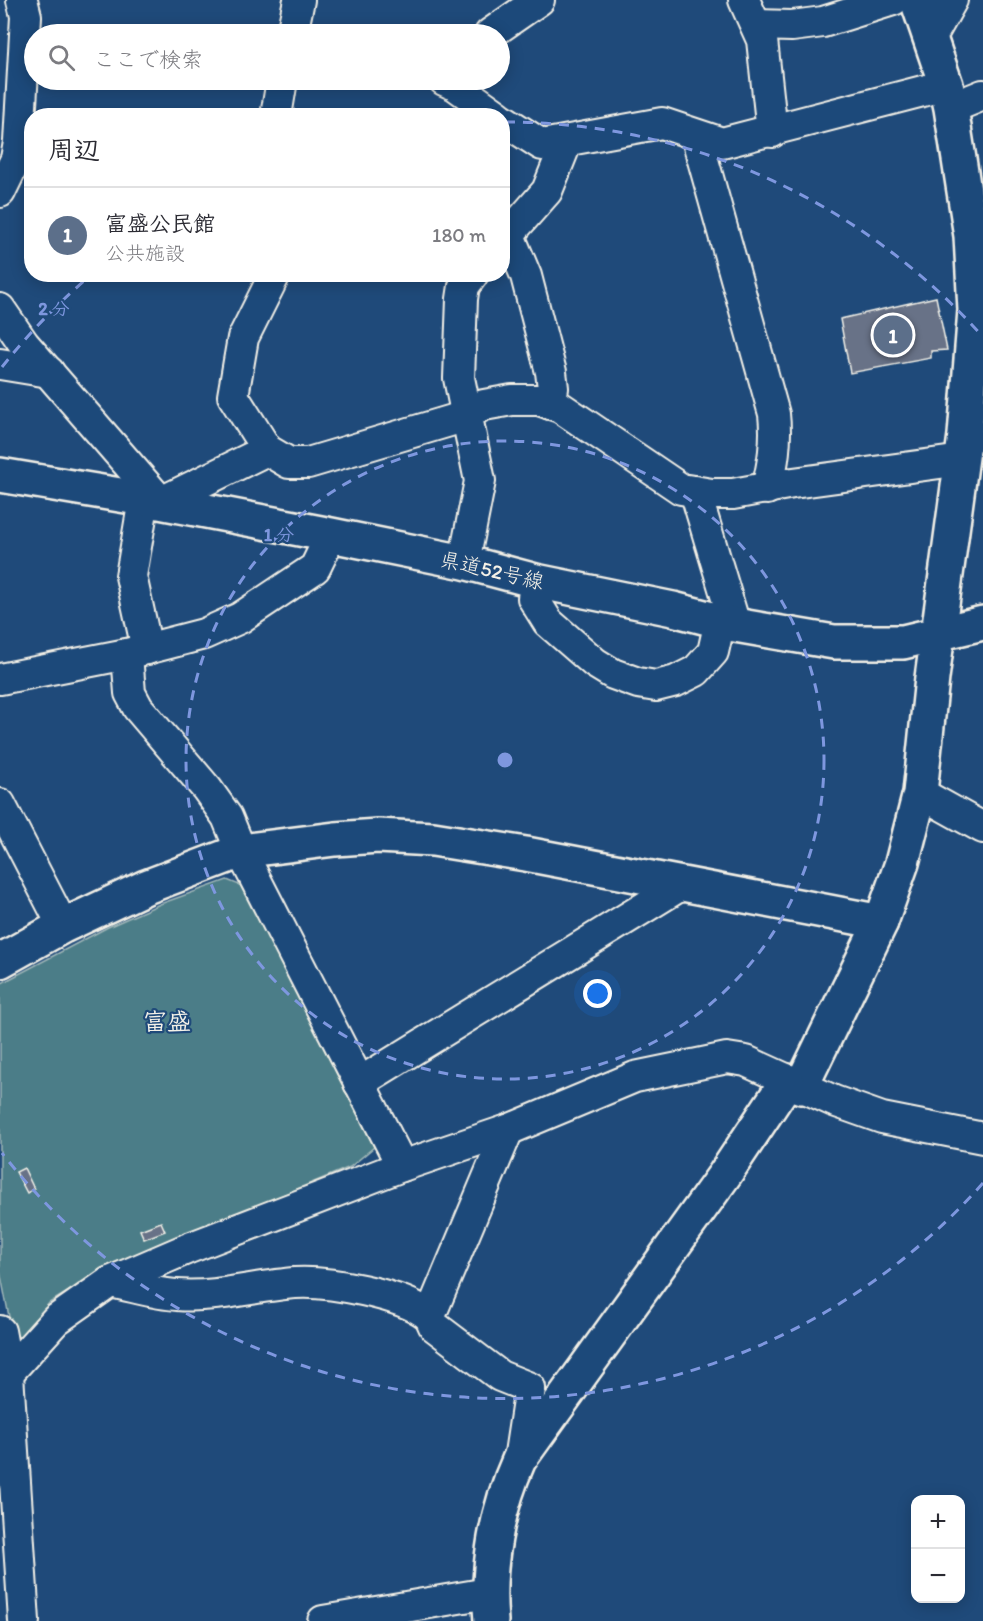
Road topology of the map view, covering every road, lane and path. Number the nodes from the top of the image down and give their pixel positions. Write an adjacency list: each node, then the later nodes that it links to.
1 (22, 0): 8 (street)
2 (299, 0): 9 (street)
3 (539, 0): 10 (street)
4 (893, 0): 7 (street)
5 (917, 0): 12 (street)
6 (952, 0): 12 (street)
7 (750, 12): 21 (street)
8 (25, 24)
9 (294, 24)
10 (504, 24)
11 (24, 33): 13 (street)
12 (930, 39): 17 (street)
13 (19, 77): 24 (street)
14 (280, 90): 18 (street)
15 (462, 90): 19 (street)
16 (983, 95): 17 (street)
17 (948, 97): 21 (street); 26 (street)
18 (277, 108)
19 (487, 108)
20 (510, 124): 23 (street)
21 (772, 132): 22 (street)
22 (696, 135): 23 (street); 39 (street)
23 (567, 141): 25 (street)
24 (0, 192)
25 (510, 233)
26 (977, 236): 35 (street)
27 (510, 246): 33 (street)
28 (271, 282): 36 (street)
29 (467, 282): 34 (street)
30 (0, 309): 32 (street)
31 (0, 364): 32 (street)
32 (49, 372): 41 (street)
33 (550, 404): 34 (street); 40 (street)
34 (467, 413): 36 (street); 43 (street)
35 (974, 415): 37 (street)
36 (267, 450): 41 (street)
37 (962, 460): 39 (street); 47 (street)
38 (0, 475): 41 (street, 県道52号線)
39 (767, 489): 40 (street)
40 (695, 491): 45 (street)
41 (153, 501): 42 (street, 県道52号線); 48 (street)
42 (331, 536): 43 (street, 県道52号線); 48 (street)
43 (464, 562): 44 (street, 県道52号線)
44 (536, 580): 45 (street, 県道52号線); 45 (street)
45 (727, 623): 47 (street, 県道52号線)
46 (983, 623): 47 (street, 県道52号線)
47 (939, 635): 50 (street)
48 (137, 651): 49 (street); 53 (street)
49 (0, 679)
50 (920, 793): 52 (street); 55 (street)
51 (0, 804): 56 (street)
52 (983, 828)
53 (240, 851): 54 (street); 56 (street); 58 (street)
54 (681, 885): 55 (street); 58 (street)
55 (881, 922): 59 (street)
56 (63, 926): 57 (street)
57 (0, 961)
58 (359, 1083): 62 (street)
59 (794, 1084): 60 (street); 61 (street); 67 (street)
60 (508, 1130): 62 (street); 64 (street)
61 (983, 1138)
62 (402, 1166): 63 (street)
63 (110, 1282): 64 (street); 66 (street)
64 (430, 1316): 67 (street)
65 (0, 1331): 66 (street)
66 (4, 1378): 69 (street)
67 (519, 1460): 68 (street)
68 (490, 1607): 70 (street)
69 (24, 1621)
70 (323, 1621)

